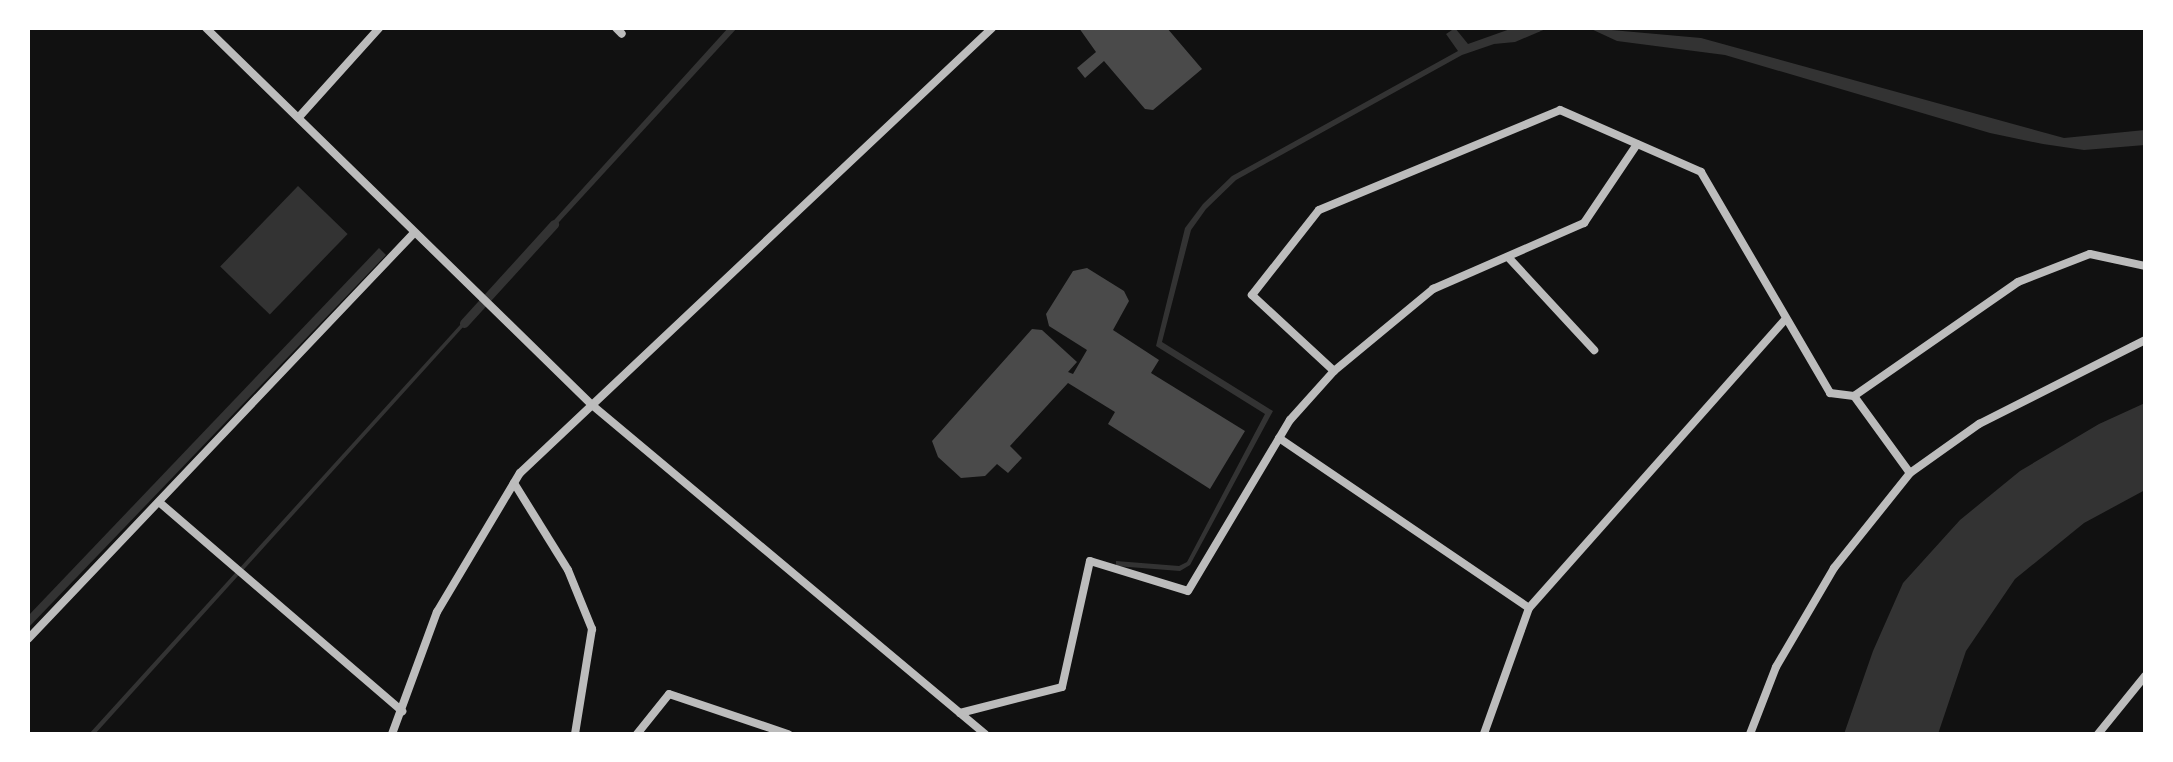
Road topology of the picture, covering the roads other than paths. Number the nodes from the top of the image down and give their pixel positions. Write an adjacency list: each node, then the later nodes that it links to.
1 (206, 28): 4 (street)
2 (379, 28): 4 (street)
3 (992, 28): 14 (street)
4 (299, 117): 6 (street)
5 (1637, 144): 7 (street); 9 (street); 12 (street)
6 (414, 233): 14 (street); 18 (street)
7 (1508, 257): 11 (street); 12 (street)
8 (2145, 266): 13 (street)
9 (1786, 319): 13 (street); 19 (street)
10 (2145, 340): 16 (street)
11 (1594, 350)
12 (1334, 371): 15 (street)
13 (1854, 396): 16 (street)
14 (592, 405): 17 (street); 23 (street)
15 (1279, 438): 19 (street); 23 (street)
16 (1910, 473): 30 (street)
17 (514, 483): 22 (street); 26 (street)
18 (159, 502): 20 (street); 22 (street)
19 (1529, 608): 29 (street)
20 (28, 639)
21 (2145, 676): 31 (street)
22 (402, 711): 25 (street)
23 (960, 713): 24 (street)
24 (980, 732)
25 (392, 734)
26 (575, 734)
27 (637, 734): 28 (street)
28 (788, 734)
29 (1484, 734)
30 (1750, 734)
31 (2098, 734)

